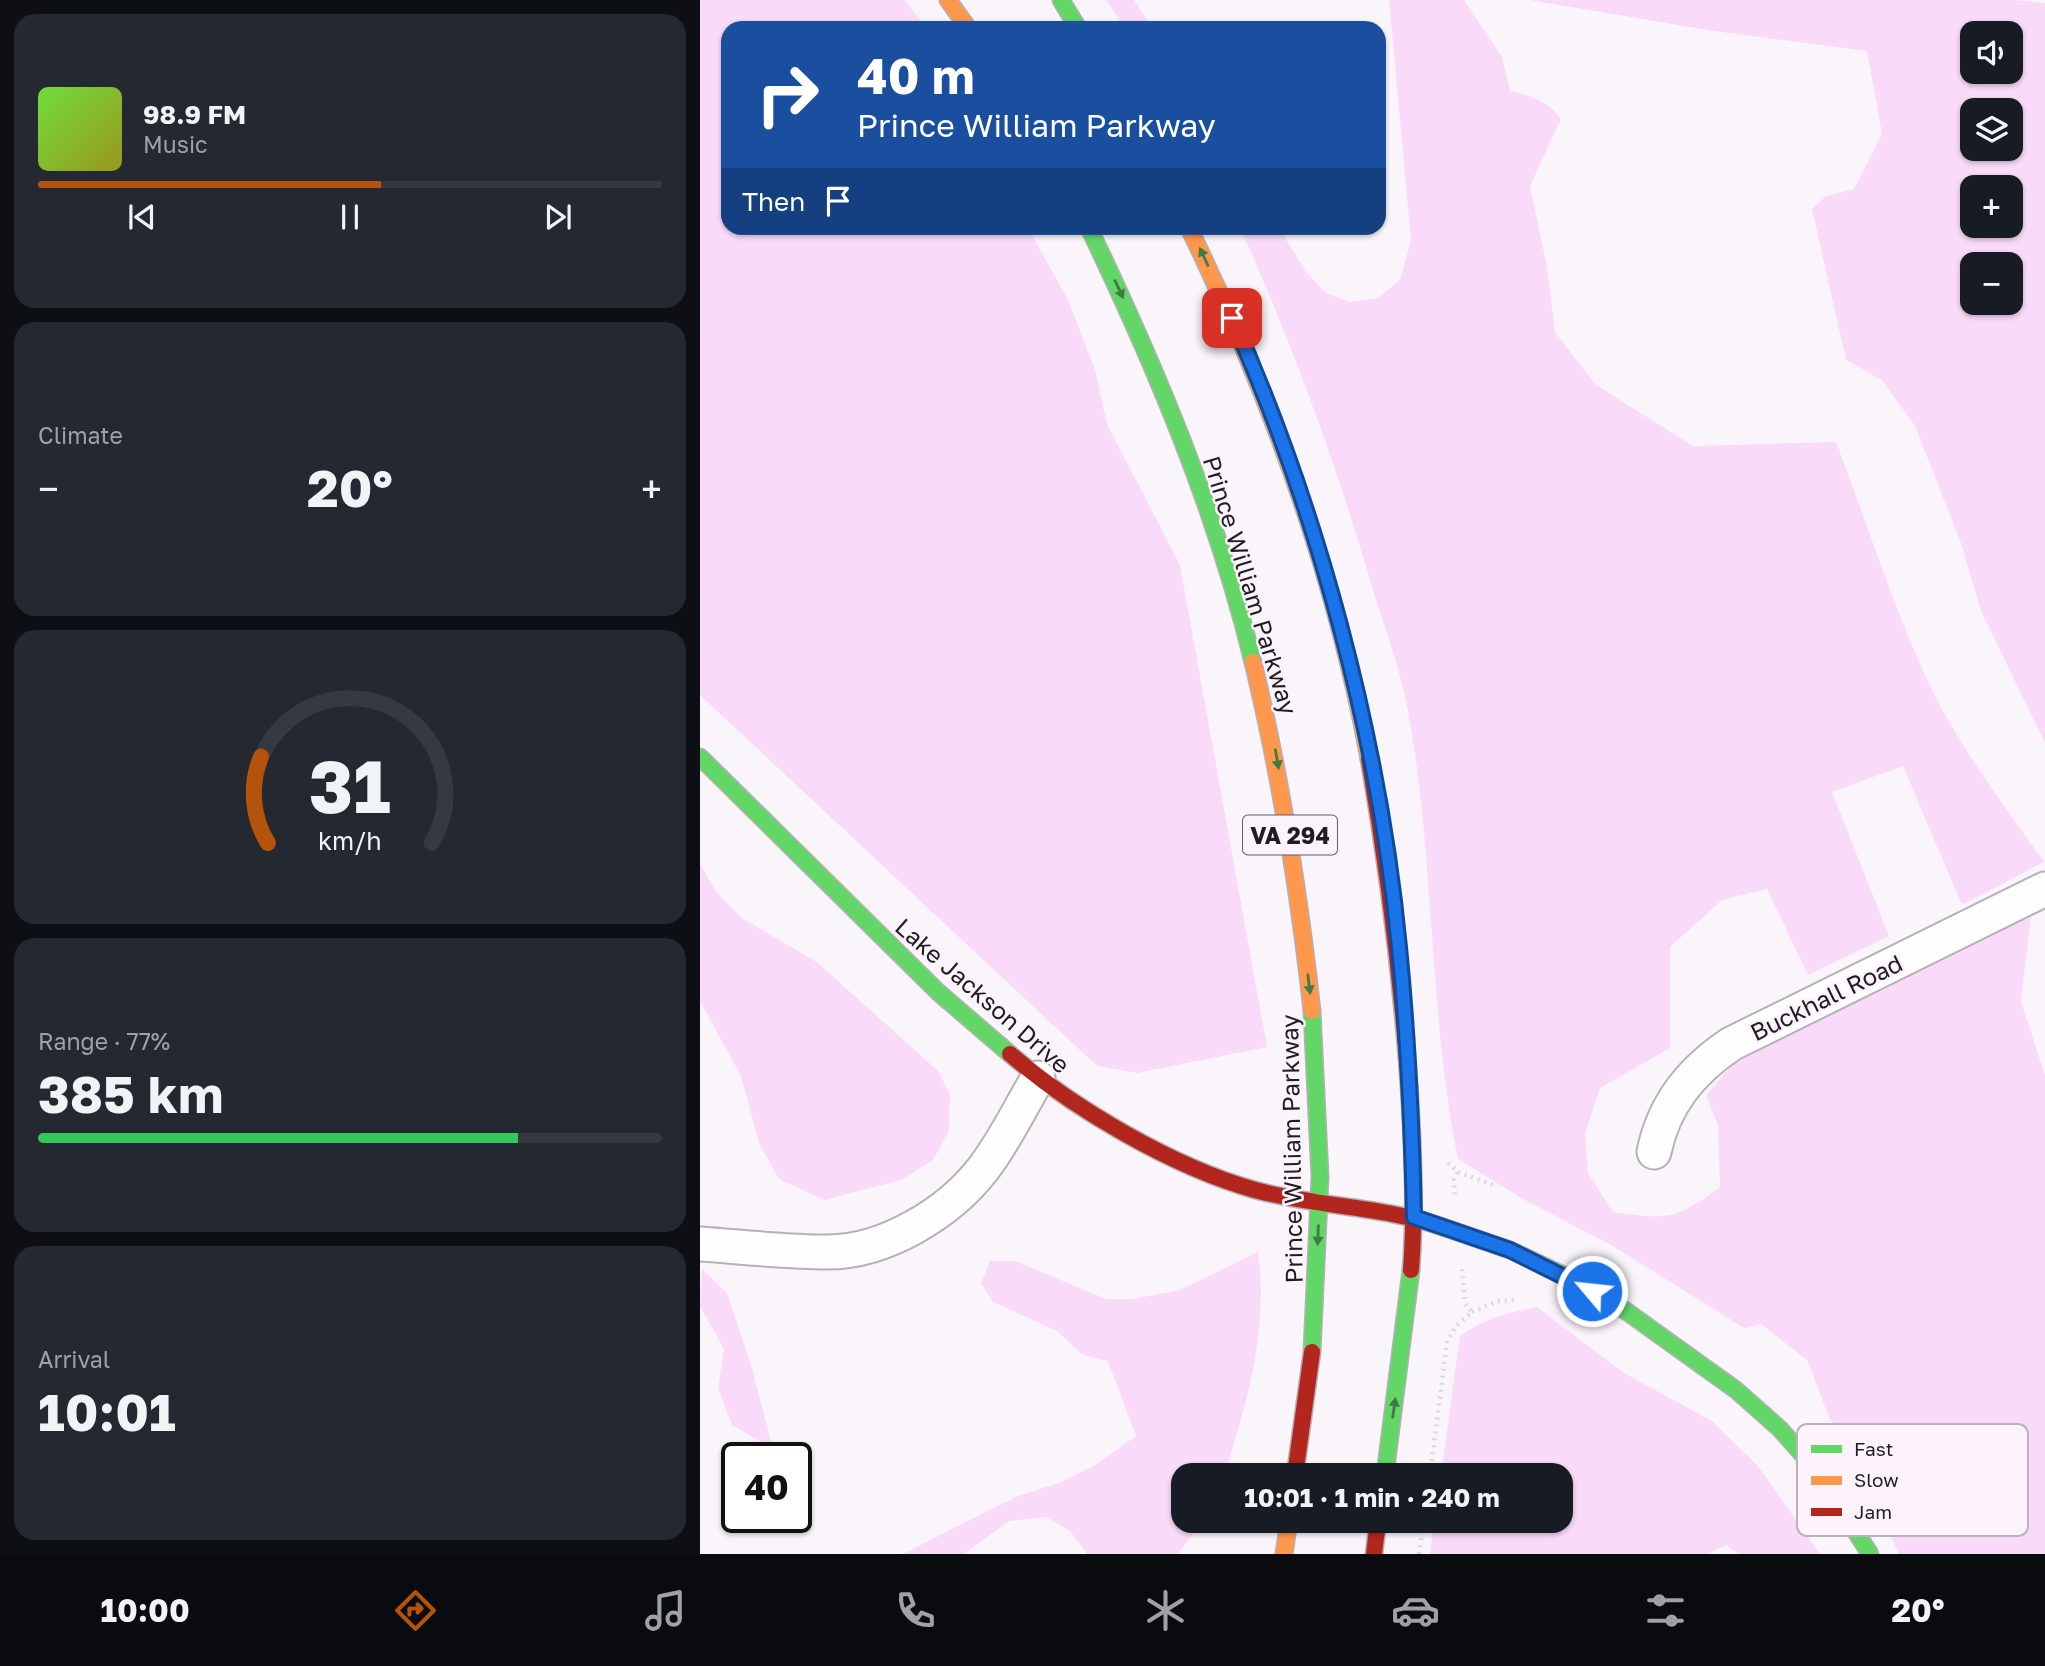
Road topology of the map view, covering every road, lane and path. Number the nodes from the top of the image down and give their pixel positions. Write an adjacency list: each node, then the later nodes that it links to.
1 (948, 0): 3 (main road)
2 (1061, 0): 4 (main road)
3 (963, 21)
4 (1074, 21)
5 (1092, 235): 13 (main road, Prince William Parkway / VA 294, one-way to 13)
6 (1192, 235): 14 (main road, one-way to 6)
7 (700, 757): 9 (main road, Lake Jackson Drive)
8 (2045, 889): 10 (street, Buckhall Road)
9 (1038, 1078): 13 (main road, Lake Jackson Drive); 15 (street)
10 (1654, 1152)
11 (1458, 1172): 12 (path)
12 (1494, 1185)
13 (1319, 1202): 14 (main road, Lake Jackson Drive); 20 (main road, Prince William Parkway / VA 294, one-way to 20)
14 (1414, 1217): 19 (main road, Lake Jackson Drive); 21 (main road, one-way to 14)
15 (700, 1244)
16 (1514, 1300): 18 (path)
17 (1465, 1303): 18 (path)
18 (1472, 1312): 22 (path)
19 (1797, 1448)
20 (1296, 1463)
21 (1387, 1463)
22 (1432, 1463)
23 (1287, 1533): 27 (main road)
24 (1377, 1533): 28 (main road)
25 (1422, 1533): 29 (path)
26 (1859, 1536): 30 (main road, Lake Jackson Drive)
27 (1284, 1554)
28 (1374, 1554)
29 (1419, 1554)
30 (1870, 1554)

